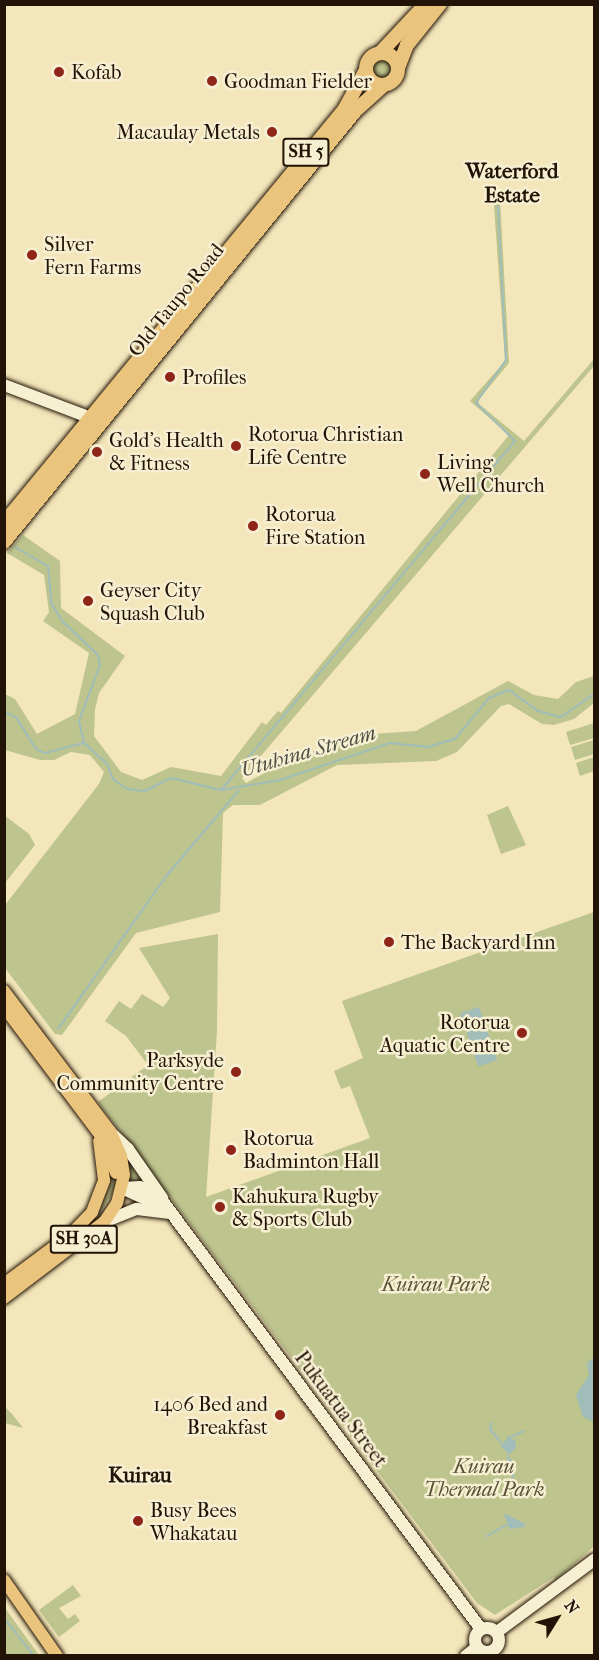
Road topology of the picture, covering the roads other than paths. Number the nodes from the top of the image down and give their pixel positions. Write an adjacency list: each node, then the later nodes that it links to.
1 (426, 4): 3 (highway, SH 5)
2 (440, 4): 4 (highway, SH 5)
3 (380, 53): 4 (highway); 5 (highway, SH 5)
4 (398, 68): 6 (highway, SH 5)
5 (366, 70): 6 (highway); 8 (highway, Old Taupo Road / SH 5)
6 (383, 86): 8 (highway, Old Taupo Road / SH 5)
7 (4, 385): 8 (main road)
8 (93, 422): 9 (highway, Old Taupo Road / SH 5); 10 (highway, Old Taupo Road / SH 5)
9 (4, 523)
10 (4, 542)
11 (4, 991): 14 (main road, SH 30A)
12 (4, 1007): 13 (main road, SH 30A)
13 (87, 1118): 15 (main road); 17 (main road, SH 30A)
14 (110, 1131): 15 (main road, SH 30A); 16 (main road)
15 (122, 1188): 16 (main road, Pukuatua Street); 17 (main road); 18 (main road, SH 30A)
16 (167, 1208): 18 (main road); 24 (main road, Pukuatua Street)
17 (85, 1221): 19 (main road, SH 30A)
18 (104, 1222): 20 (main road, SH 30A)
19 (4, 1284)
20 (4, 1298)
21 (594, 1560): 25 (main road)
22 (4, 1580): 29 (main road)
23 (4, 1597): 28 (main road)
24 (481, 1629): 25 (main road); 26 (main road)
25 (497, 1632): 27 (main road)
26 (477, 1647): 27 (main road); 30 (main road)
27 (494, 1653)
28 (48, 1656)
29 (57, 1656)
30 (466, 1656)

